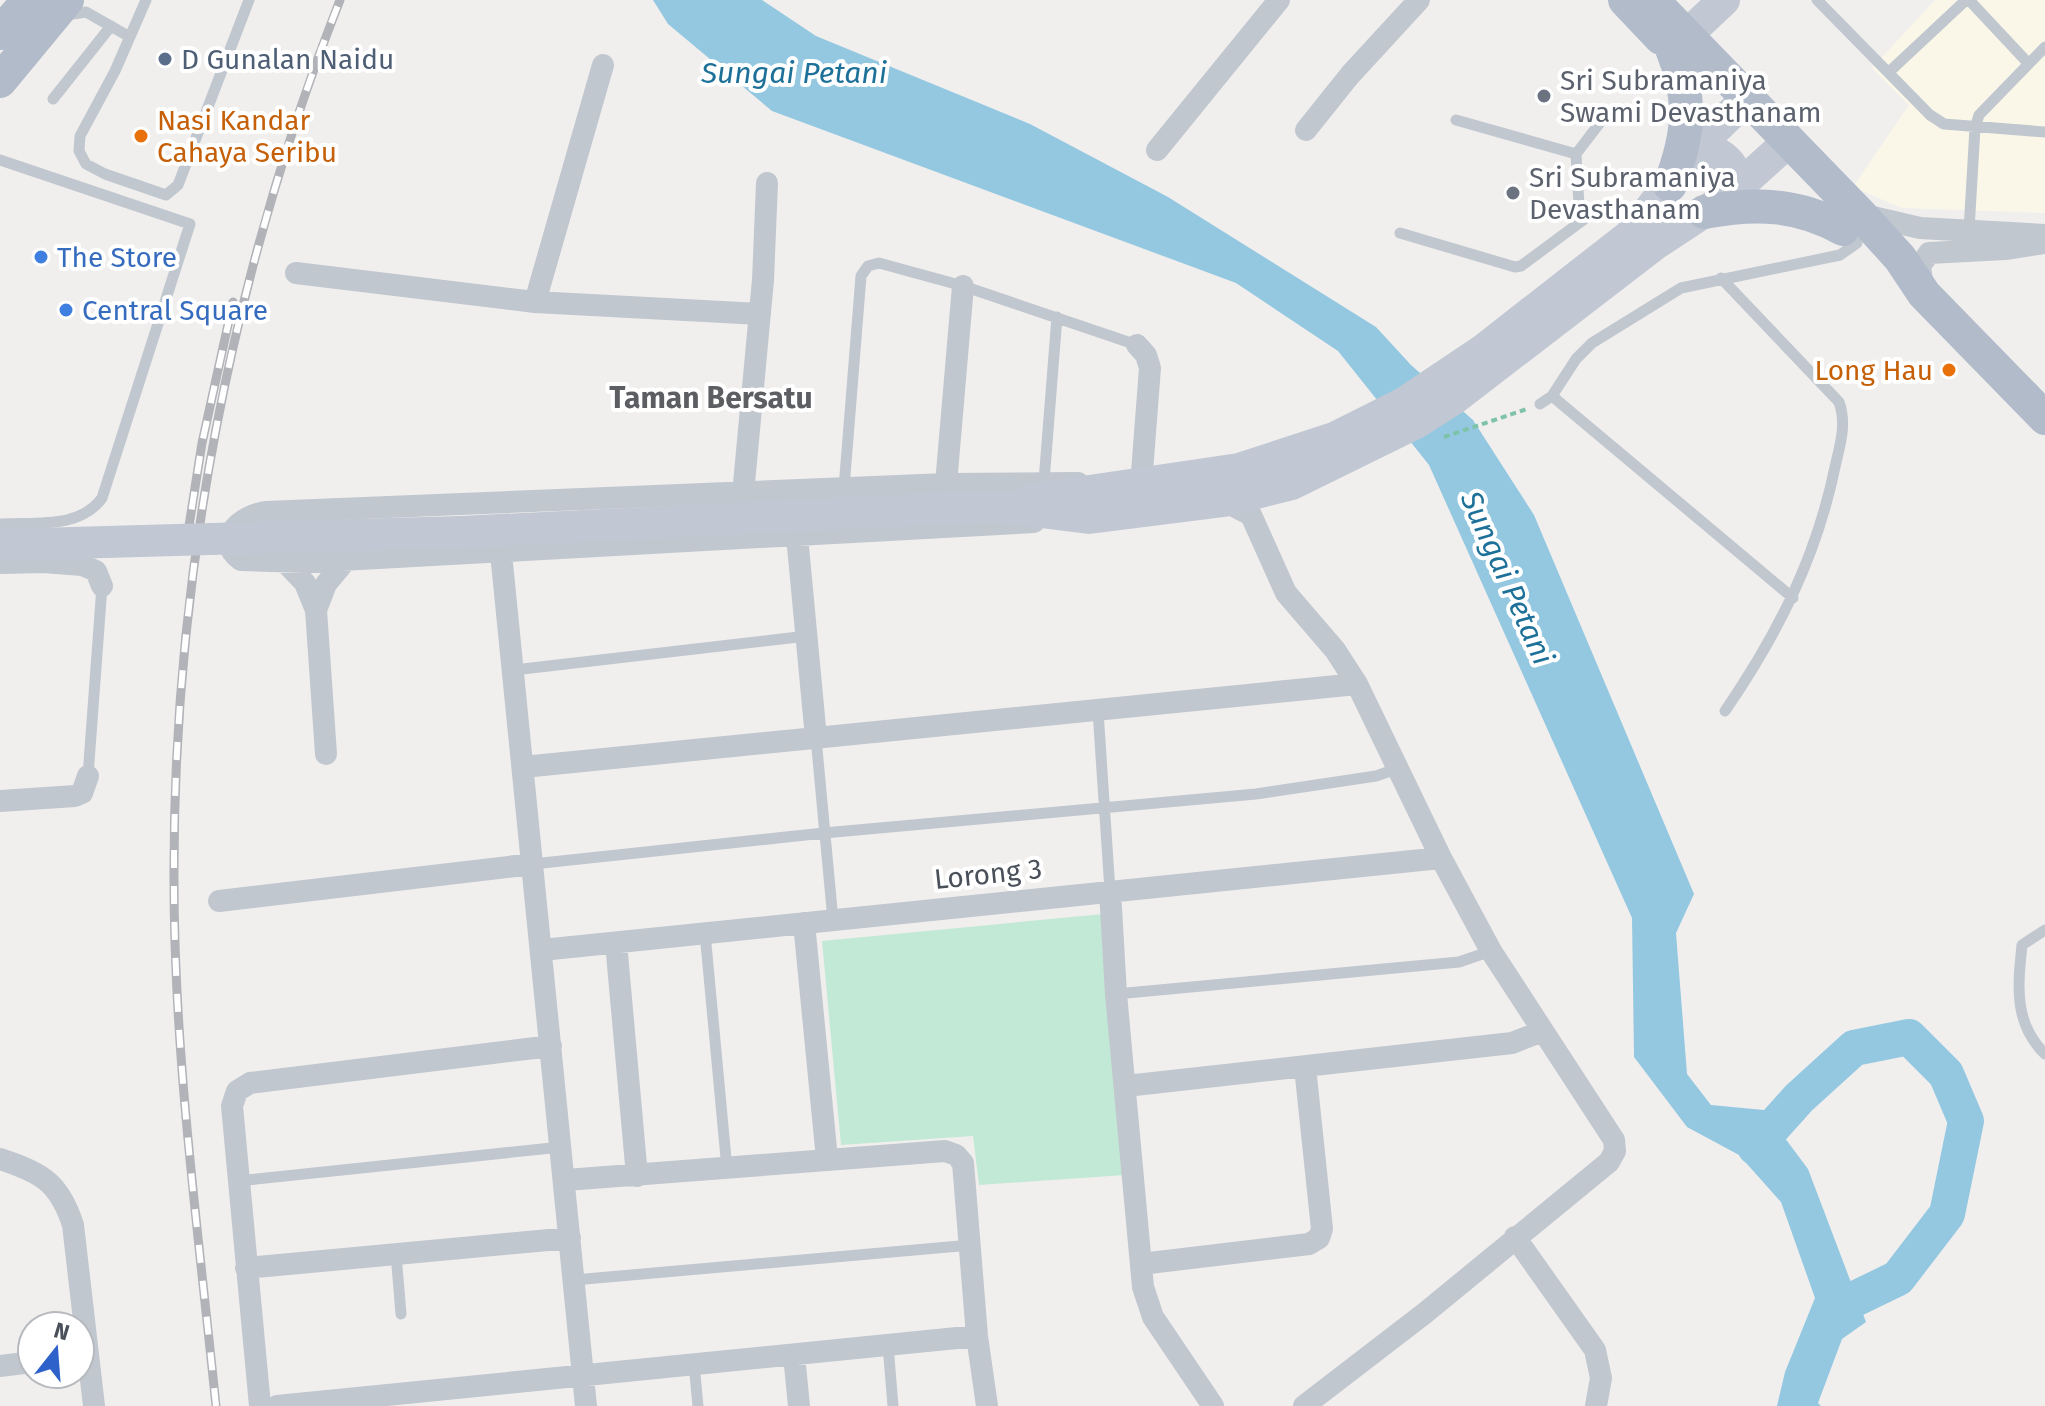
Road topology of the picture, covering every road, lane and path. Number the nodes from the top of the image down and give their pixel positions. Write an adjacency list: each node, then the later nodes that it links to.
1 (146, 0): 13 (lane)
2 (249, 0): 13 (lane)
3 (1279, 0): 28 (street)
4 (1419, 0): 25 (street)
5 (1625, 0): 14 (main road)
6 (1652, 0): 14 (main road)
7 (1724, 0): 14 (street)
8 (1817, 0): 18 (lane)
9 (1967, 0): 16 (lane); 18 (lane)
10 (51, 6): 11 (lane); 12 (main road); 19 (main road)
11 (111, 26): 13 (lane); 20 (lane)
12 (0, 33)
13 (130, 37)
14 (1680, 42): 21 (main road); 33 (main road)
15 (2045, 47): 16 (lane)
16 (2028, 63): 24 (lane)
17 (603, 65): 48 (street)
18 (1889, 72): 24 (lane)
19 (0, 81)
20 (53, 99)
21 (1739, 106): 27 (main road); 29 (street)
22 (1609, 111): 30 (lane)
23 (1456, 120): 30 (lane)
24 (1975, 128): 26 (lane); 39 (lane)
25 (1306, 130)
26 (2045, 132)
27 (1780, 148): 34 (street); 38 (main road)
28 (1157, 150)
29 (1696, 150): 33 (street); 34 (street)
30 (1576, 154): 36 (lane)
31 (2, 163): 65 (lane)
32 (767, 183): 49 (street)
33 (1670, 185): 37 (street)
34 (1737, 188): 35 (street)
35 (1704, 212): 38 (main road); 46 (street)
36 (1580, 222): 37 (lane); 40 (lane)
37 (1637, 229): 46 (street)
38 (1853, 229): 39 (street); 44 (lane); 47 (main road)
39 (1969, 230): 41 (street)
40 (1400, 233)
41 (2045, 235)
42 (2045, 243): 47 (street)
43 (296, 273): 48 (street)
44 (1721, 278): 52 (lane); 73 (lane)
45 (963, 286): 50 (lane); 58 (street); 60 (lane)
46 (1581, 289): 56 (street)
47 (1924, 294): 55 (main road)
48 (535, 302): 49 (street)
49 (760, 314): 61 (street)
50 (1057, 317): 51 (lane); 57 (lane)
51 (1137, 345): 59 (street)
52 (1552, 396): 53 (lane); 73 (lane)
53 (1540, 404): 54 (path)
54 (1504, 418)
55 (2045, 418)
56 (1339, 448): 59 (street); 63 (street)
57 (1044, 481): 58 (street); 59 (street)
58 (946, 484): 60 (street)
59 (1126, 487): 62 (street)
60 (844, 488): 61 (street)
61 (743, 494): 70 (street)
62 (994, 506): 64 (street); 67 (street, bridge)
63 (1237, 508): 64 (street); 77 (street)
64 (1089, 518): 66 (street)
65 (0, 524)
66 (797, 536): 68 (street); 75 (street)
67 (0, 545)
68 (501, 553): 69 (street); 76 (street)
69 (345, 561): 70 (street); 74 (street)
70 (285, 562): 74 (street)
71 (0, 563): 72 (street)
72 (102, 586): 84 (lane)
73 (1793, 598): 79 (lane)
74 (316, 610): 81 (street)
75 (807, 636): 76 (lane); 80 (street)
76 (514, 670): 82 (street)
77 (1357, 684): 78 (street); 83 (street)
78 (1098, 711): 80 (street); 86 (lane)
79 (1725, 711)
80 (816, 738): 82 (street); 87 (lane)
81 (326, 754)
82 (523, 767): 89 (street)
83 (1399, 767): 86 (lane); 88 (street)
84 (88, 776): 85 (street)
85 (0, 801)
86 (1105, 807): 87 (lane); 90 (lane)
87 (824, 833): 89 (lane); 92 (lane)
88 (1441, 858): 90 (street, Lorong 3); 98 (street)
89 (533, 864): 91 (street); 97 (street)
90 (1110, 891): 92 (street, Lorong 3); 99 (street)
91 (219, 901)
92 (833, 920): 93 (street, Lorong 3)
93 (804, 923): 95 (street, Lorong 3); 107 (street)
94 (2045, 930): 102 (lane)
95 (705, 933): 96 (street, Lorong 3); 108 (lane)
96 (616, 943): 97 (street, Lorong 3); 109 (street)
97 (542, 950): 101 (street)
98 (1491, 951): 99 (lane); 100 (street)
99 (1116, 994): 104 (street)
100 (1540, 1032): 103 (street); 112 (street)
101 (551, 1046): 105 (street); 111 (street)
102 (2045, 1054)
103 (1305, 1067): 104 (street); 116 (street)
104 (1126, 1086): 116 (street)
105 (561, 1147): 110 (street); 111 (lane)
106 (0, 1159): 119 (street)
107 (827, 1159): 108 (street); 114 (street)
108 (727, 1169): 109 (street)
109 (637, 1176): 110 (street)
110 (566, 1180): 113 (street)
111 (237, 1181): 117 (street)
112 (1515, 1237): 134 (street); 135 (street)
113 (570, 1238): 115 (street); 118 (street)
114 (971, 1245): 118 (lane); 121 (street)
115 (396, 1254): 117 (street); 120 (lane)
116 (1141, 1264): 133 (street)
117 (246, 1268): 126 (street)
118 (574, 1280): 125 (street)
119 (80, 1310)
120 (401, 1314)
121 (977, 1336): 122 (street); 132 (street)
122 (888, 1345): 123 (street); 131 (lane)
123 (794, 1355): 124 (street); 130 (street)
124 (694, 1364): 125 (street); 129 (lane)
125 (583, 1373): 127 (street); 128 (street)
126 (260, 1406)
127 (277, 1406)
128 (586, 1406)
129 (698, 1406)
130 (799, 1406)
131 (893, 1406)
132 (987, 1406)
133 (1213, 1406)
134 (1304, 1406)
135 (1596, 1406)

